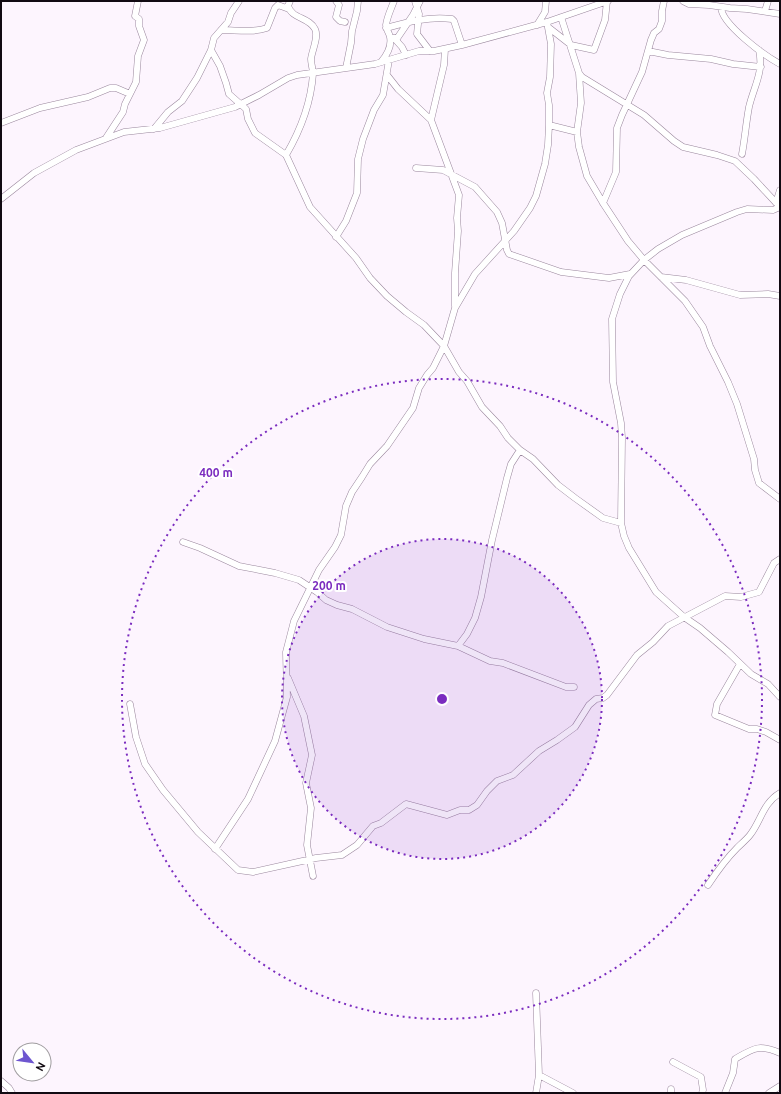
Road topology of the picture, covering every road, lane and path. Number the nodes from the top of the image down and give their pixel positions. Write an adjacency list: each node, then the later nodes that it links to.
1 (138, 1): 42 (street)
2 (239, 1): 23 (street)
3 (290, 1): 14 (street)
4 (336, 1): 19 (street)
5 (358, 1): 38 (street)
6 (394, 1): 24 (street)
7 (546, 1): 22 (street)
8 (607, 1): 17 (street); 27 (street)
9 (664, 1): 32 (street)
10 (683, 1): 13 (street)
11 (768, 1): 15 (street)
12 (417, 3): 18 (street); 20 (street)
13 (721, 7): 15 (street); 30 (street)
14 (289, 9): 23 (street); 39 (street)
15 (765, 11): 16 (street)
16 (780, 14)
17 (561, 17): 21 (street); 27 (street)
18 (419, 20): 20 (street); 26 (street); 31 (street)
19 (345, 22)
20 (408, 23): 24 (street); 25 (street)
21 (547, 24): 22 (street); 27 (street); 47 (street)
22 (537, 25): 26 (street)
23 (221, 30): 29 (street)
24 (388, 31): 25 (street); 35 (street)
25 (396, 40): 33 (street)
26 (462, 45): 28 (street)
27 (570, 45): 40 (street)
28 (445, 49): 31 (street); 45 (street)
29 (211, 50): 43 (street); 48 (street)
30 (759, 50): 36 (street); 37 (street)
31 (430, 51): 33 (street)
32 (648, 51): 37 (street); 44 (street)
33 (406, 55): 34 (street)
34 (389, 60): 35 (street); 41 (street)
35 (382, 62): 38 (street)
36 (780, 64)
37 (761, 66): 51 (street)
38 (346, 68): 39 (street)
39 (313, 72): 43 (street); 52 (street)
40 (579, 73): 44 (street); 49 (street)
41 (387, 75): 45 (street); 59 (street)
42 (130, 94): 46 (street); 50 (street)
43 (241, 104): 48 (street); 52 (street)
44 (626, 105): 57 (street); 58 (street)
45 (431, 120): 54 (street)
46 (1, 123)
47 (549, 125): 49 (street); 60 (street)
48 (154, 129): 50 (street)
49 (577, 132): 57 (street)
50 (106, 138): 56 (street)
51 (742, 154)
52 (286, 155): 59 (street)
53 (416, 168): 54 (street)
54 (450, 172): 60 (street); 65 (street)
55 (780, 190): 58 (street)
56 (1, 199)
57 (603, 203): 61 (street)
58 (779, 206): 61 (street)
59 (336, 237): 66 (street)
60 (505, 241): 62 (street); 65 (street)
61 (644, 260): 62 (street); 63 (street)
62 (630, 274): 69 (street)
63 (661, 277): 64 (street); 68 (street)
64 (780, 296)
65 (455, 308): 66 (street)
66 (444, 346): 67 (street); 72 (street)
67 (520, 450): 69 (street); 74 (street)
68 (780, 499)
69 (621, 523): 73 (street)
70 (183, 542): 72 (street)
71 (780, 559): 73 (street)
72 (311, 588): 74 (street); 76 (street)
73 (684, 617): 75 (street); 83 (street)
74 (458, 646): 77 (street)
75 (740, 664): 78 (street); 80 (street)
76 (286, 673): 82 (street); 83 (street)
77 (574, 687)
78 (780, 697)
79 (130, 704): 82 (street)
80 (780, 740)
81 (780, 793): 85 (street)
82 (216, 849): 83 (street)
83 (310, 859): 84 (street)
84 (313, 876)
85 (708, 885)
86 (536, 993): 89 (street)
87 (780, 1053): 96 (street)
88 (673, 1062): 95 (street)
89 (539, 1075): 93 (street); 94 (street)
90 (1, 1081): 92 (street)
91 (780, 1086): 97 (street)
92 (12, 1093)
93 (536, 1093)
94 (574, 1093)
95 (702, 1093)
96 (725, 1093)
97 (769, 1093)

